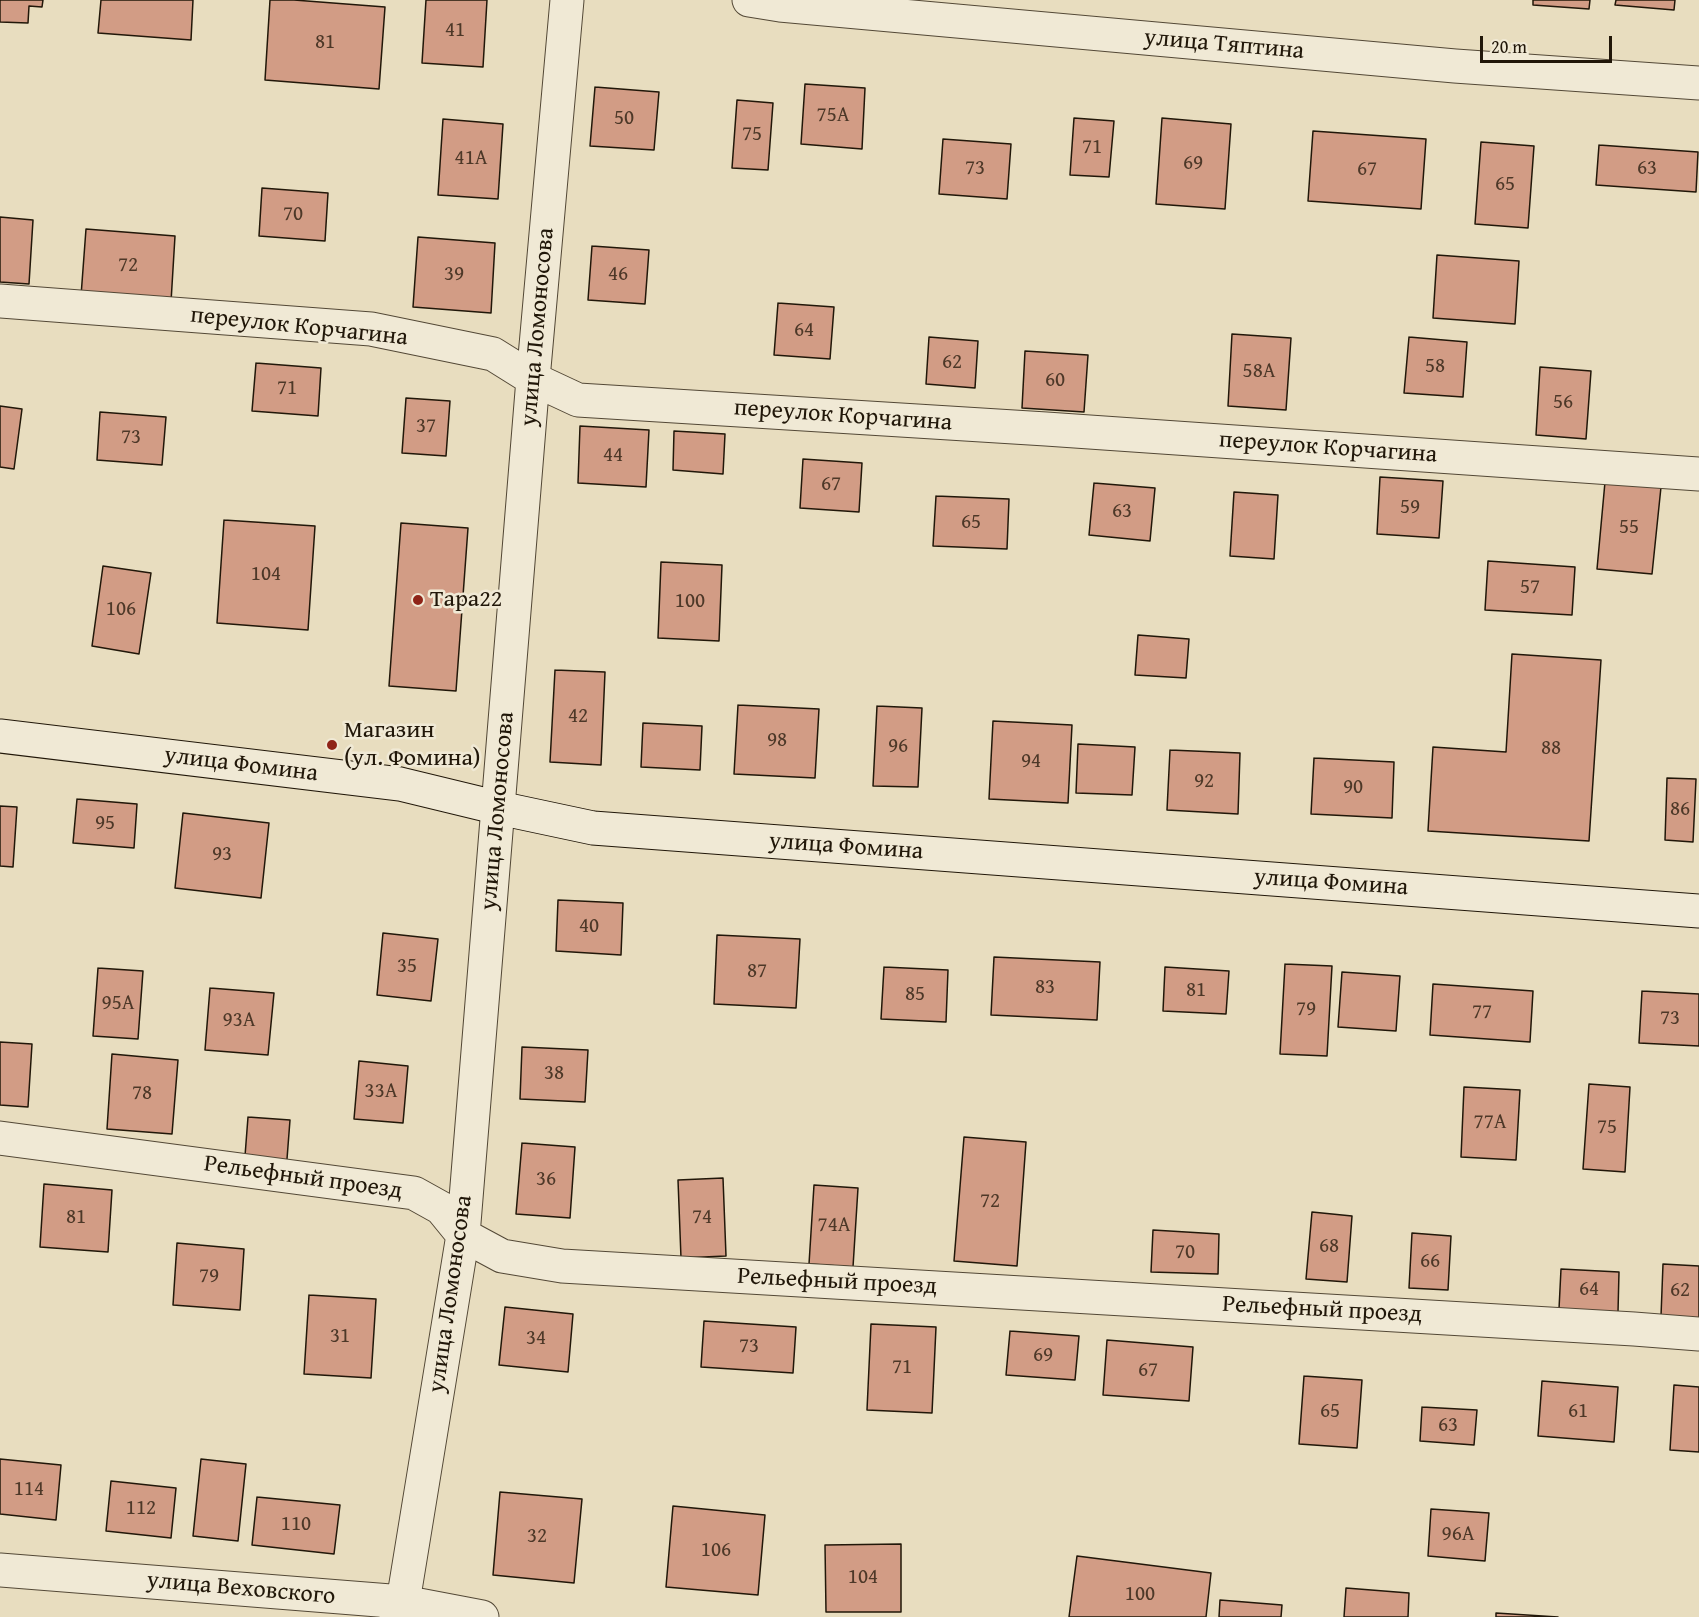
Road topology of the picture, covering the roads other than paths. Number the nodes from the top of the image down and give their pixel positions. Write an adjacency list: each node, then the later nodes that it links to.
1 (567, 0): 5 (street, улица Ломоносова)
2 (749, 0): 3 (street, улица Тяптина)
3 (1699, 83)
4 (0, 301): 5 (street, переулок Корчагина)
5 (533, 379): 6 (street, переулок Корчагина); 8 (street, улица Ломоносова)
6 (1699, 474)
7 (0, 736): 8 (street, улица Фомина)
8 (499, 808): 9 (street, улица Фомина); 11 (street, улица Ломоносова)
9 (1699, 911)
10 (0, 1138): 11 (street, Рельефный проезд)
11 (463, 1235): 12 (street, Рельефный проезд); 14 (street, улица Ломоносова)
12 (1699, 1334)
13 (0, 1570): 14 (street, улица Веховского)
14 (399, 1609): 15 (street, улица Веховского)
15 (482, 1617)

